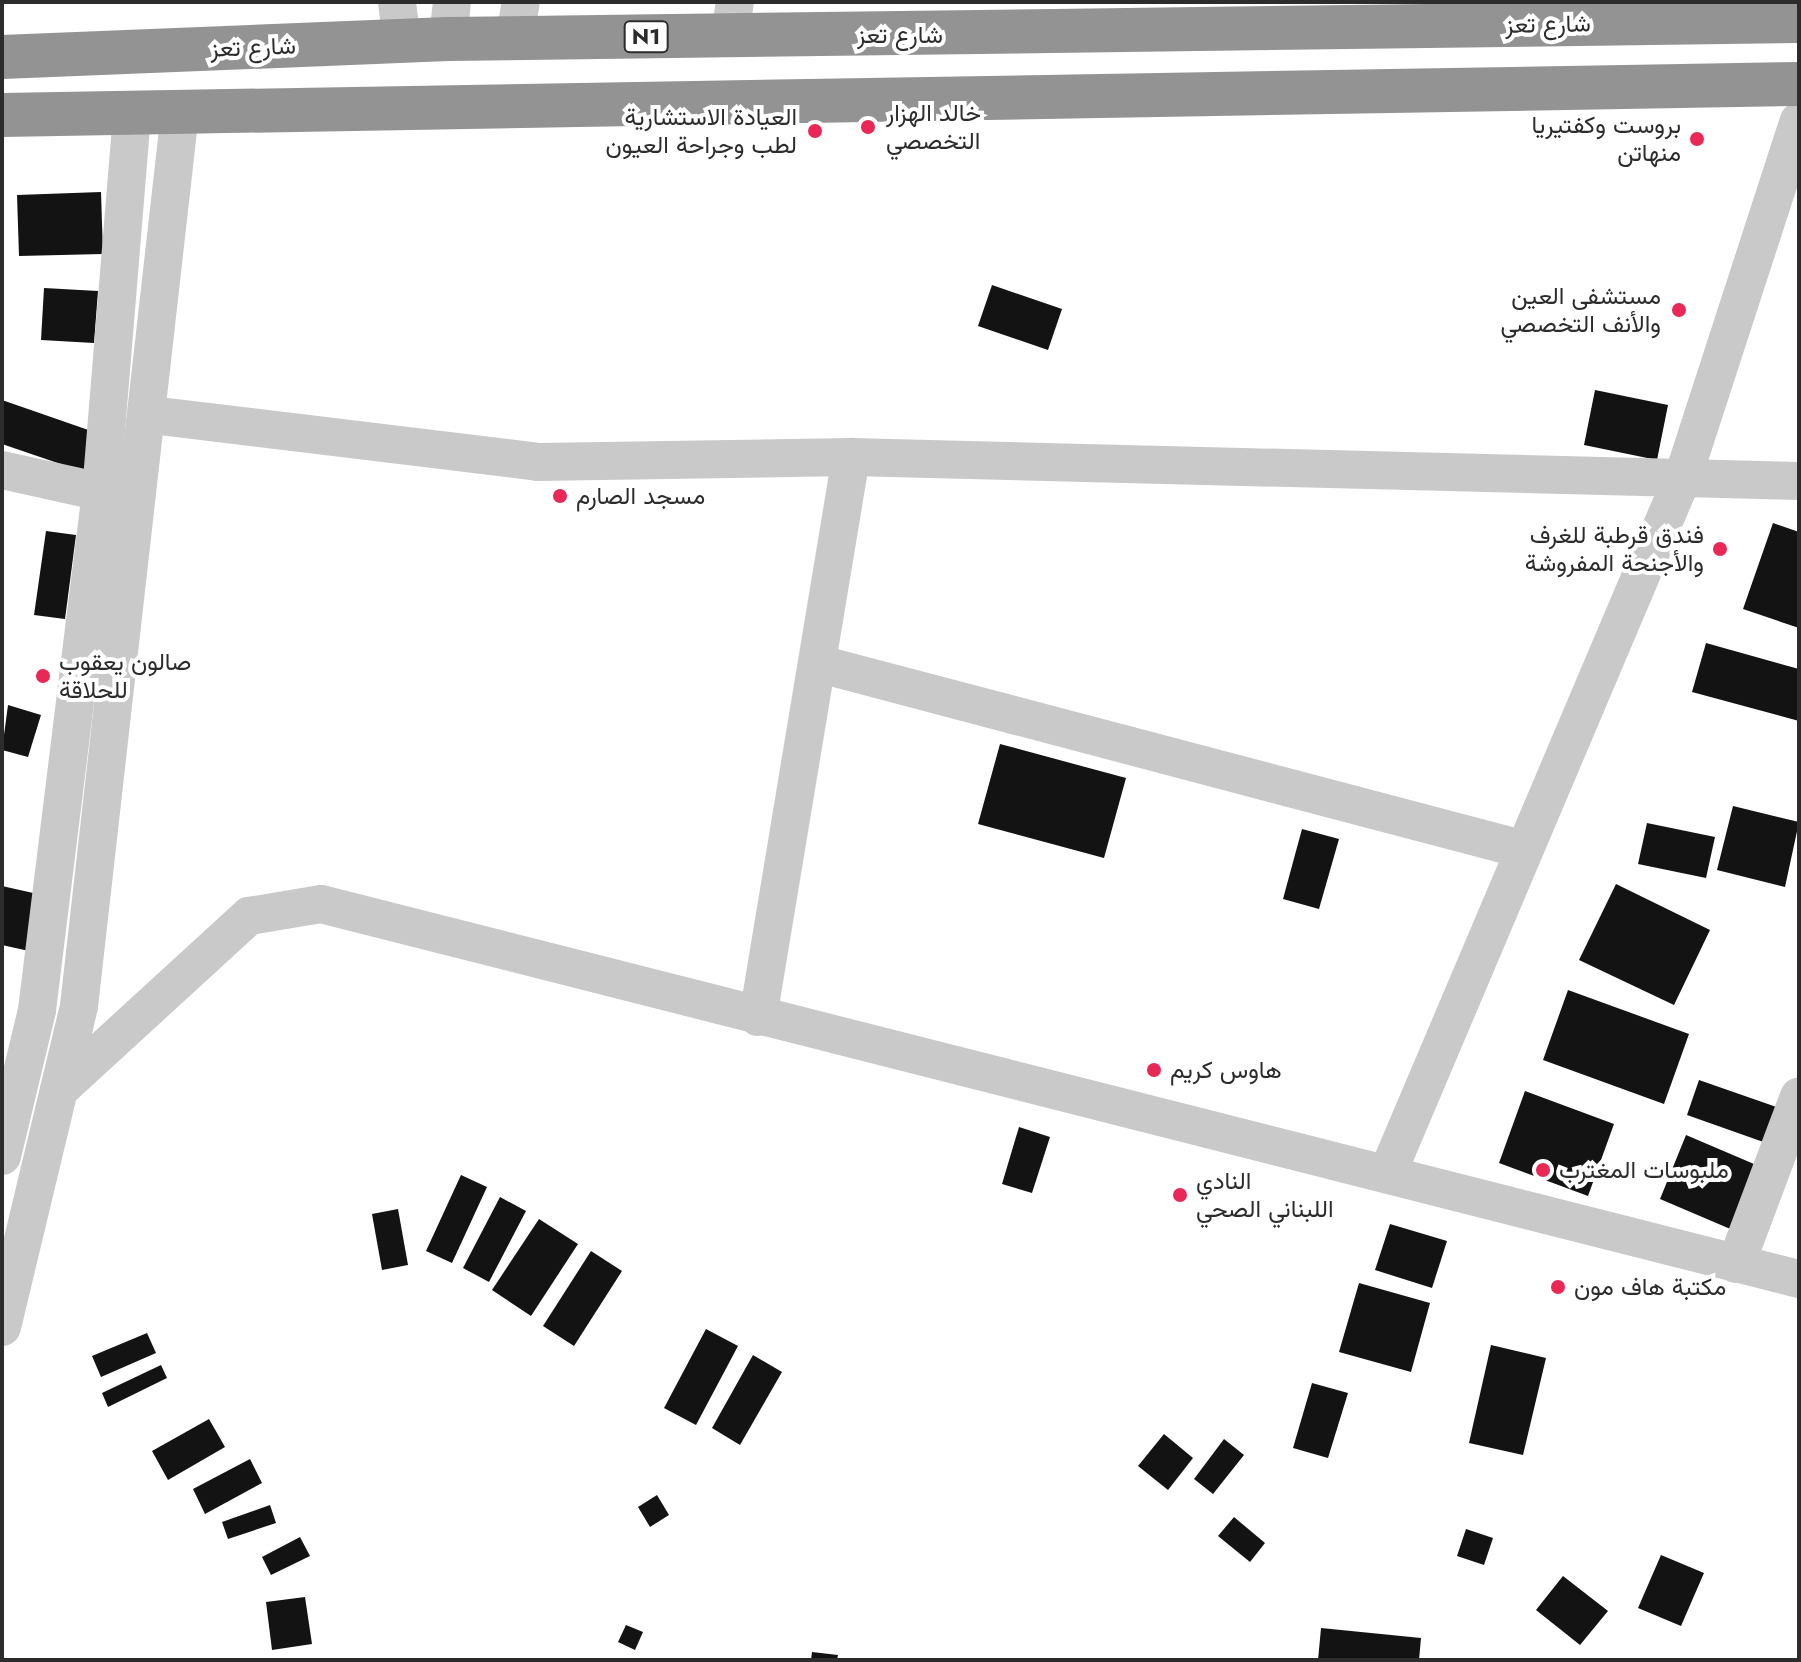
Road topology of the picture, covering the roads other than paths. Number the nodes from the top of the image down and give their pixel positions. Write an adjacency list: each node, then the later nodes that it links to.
1 (1309, 14): 2 (highway, شارع تعز / N1); 6 (highway, شارع تعز / N1)
2 (732, 19): 4 (highway, شارع تعز / N1)
3 (450, 20): 4 (highway, شارع تعز / N1); 5 (highway, شارع تعز / N1)
4 (518, 20)
5 (399, 21): 7 (highway, شارع تعز / N1)
6 (1799, 21)
7 (2, 57)
8 (1799, 84): 9 (highway)
9 (180, 112): 10 (highway); 13 (street)
10 (132, 113): 11 (highway); 18 (street)
11 (2, 115)
12 (1799, 121): 15 (street)
13 (151, 415): 14 (street); 21 (street)
14 (851, 457): 15 (street); 19 (street)
15 (1684, 474): 17 (street); 20 (street)
16 (4, 475): 18 (street)
17 (1799, 481)
18 (101, 492): 22 (street)
19 (820, 664): 20 (street); 23 (street)
20 (1521, 849): 27 (street)
21 (79, 1006): 22 (street); 24 (street)
22 (20, 1013): 26 (street)
23 (758, 1017): 24 (street); 27 (street)
24 (59, 1090): 30 (street)
25 (1799, 1096): 28 (street)
26 (2, 1156)
27 (1388, 1172): 28 (street)
28 (1736, 1264): 29 (street)
29 (1799, 1279)
30 (2, 1327)

